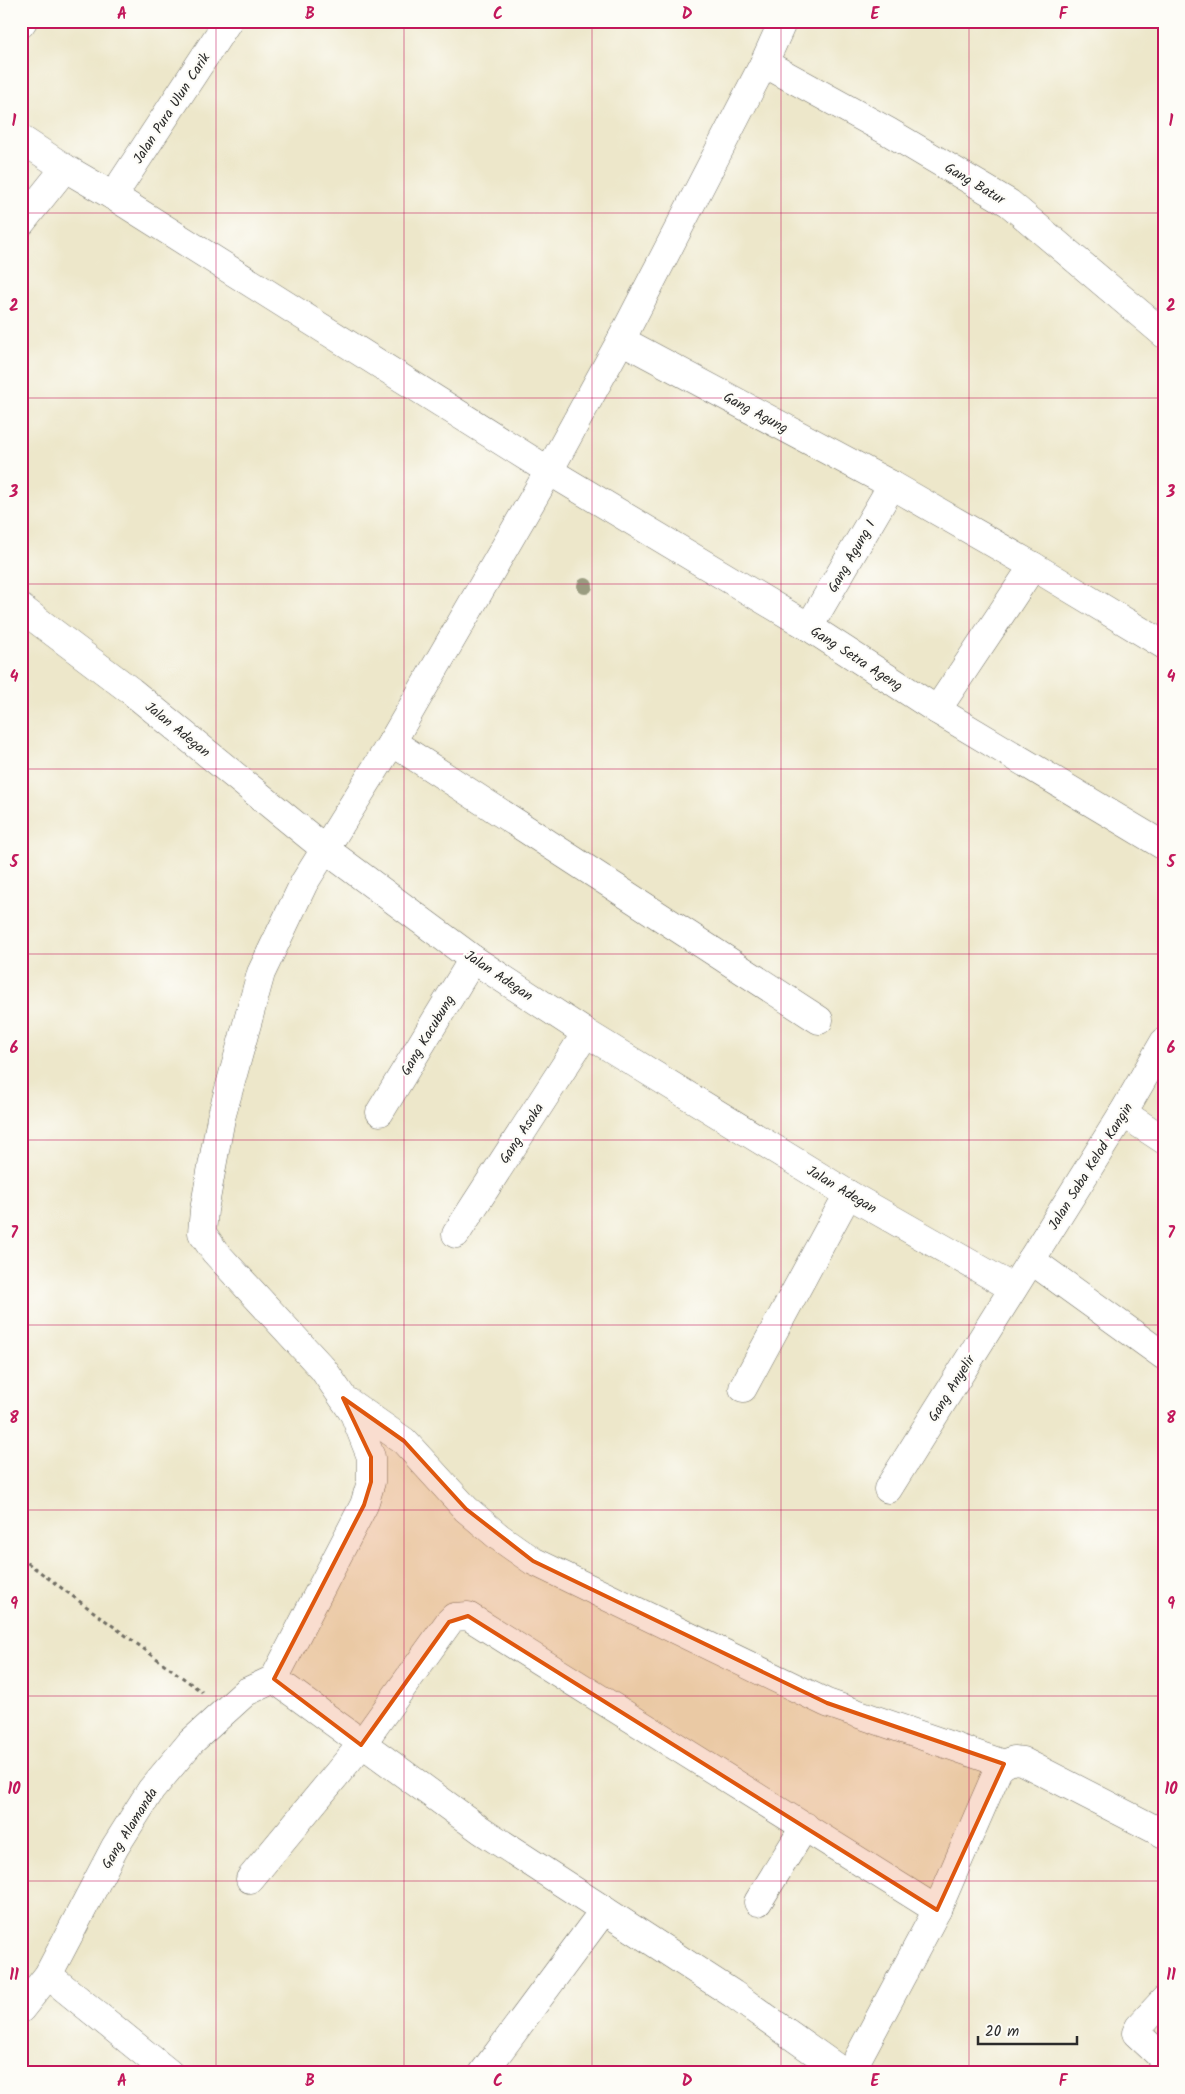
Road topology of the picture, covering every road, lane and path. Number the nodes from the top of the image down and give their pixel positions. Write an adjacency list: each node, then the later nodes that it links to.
1 (228, 21): 6 (street, Jalan Pura Ulun Carik)
2 (783, 21): 3 (street)
3 (764, 63): 8 (street, Gang Batur); 9 (street)
4 (21, 139): 5 (street, Gang Setra Ageng)
5 (65, 168): 6 (street, Gang Setra Ageng); 7 (street)
6 (113, 196): 10 (street, Gang Setra Ageng)
7 (21, 223)
8 (1164, 334)
9 (620, 340): 10 (street); 11 (street, Gang Agung)
10 (549, 471): 14 (street, Gang Setra Ageng); 17 (street)
11 (892, 484): 12 (street, Gang Agung); 14 (street, Gang Agung I)
12 (1033, 566): 15 (street, Gang Agung); 16 (street)
13 (21, 608): 19 (street, Jalan Adegan)
14 (809, 627): 16 (street, Gang Setra Ageng)
15 (1164, 645)
16 (937, 710): 18 (street, Gang Setra Ageng)
17 (392, 742): 19 (street); 21 (street)
18 (1164, 846)
19 (325, 849): 20 (street, Jalan Adegan); 33 (street)
20 (473, 958): 22 (street, Jalan Adegan); 24 (street, Gang Kacubung)
21 (819, 1020)
22 (586, 1033): 27 (street, Jalan Adegan); 28 (street, Gang Asoka)
23 (1164, 1042): 25 (street, Jalan Saba Kelod Kangin)
24 (380, 1112)
25 (1123, 1113): 26 (street); 29 (street, Jalan Saba Kelod Kangin)
26 (1164, 1140)
27 (848, 1194): 30 (street, Jalan Adegan); 32 (street)
28 (456, 1234)
29 (1031, 1260): 30 (street, Jalan Saba Kelod Kangin); 31 (street)
30 (1013, 1288): 34 (street, Gang Anyelir)
31 (1164, 1356)
32 (742, 1388)
33 (343, 1398): 36 (street); 39 (street)
34 (888, 1489)
35 (21, 1558): 37 (path)
36 (274, 1680): 37 (street, Gang Alamanda); 38 (street)
37 (226, 1710): 46 (street, Gang Alamanda)
38 (362, 1745): 40 (street); 42 (street); 44 (street)
39 (1004, 1764): 41 (street); 45 (street)
40 (805, 1826): 43 (street); 45 (street)
41 (1164, 1834)
42 (250, 1879)
43 (758, 1902)
44 (604, 1910): 51 (street); 52 (street)
45 (937, 1910): 53 (street)
46 (48, 1976): 48 (street, Gang Alamanda); 50 (street)
47 (1164, 2000): 49 (street)
48 (21, 2008)
49 (1164, 2059)
50 (169, 2073)
51 (483, 2073)
52 (844, 2073)
53 (850, 2073)

